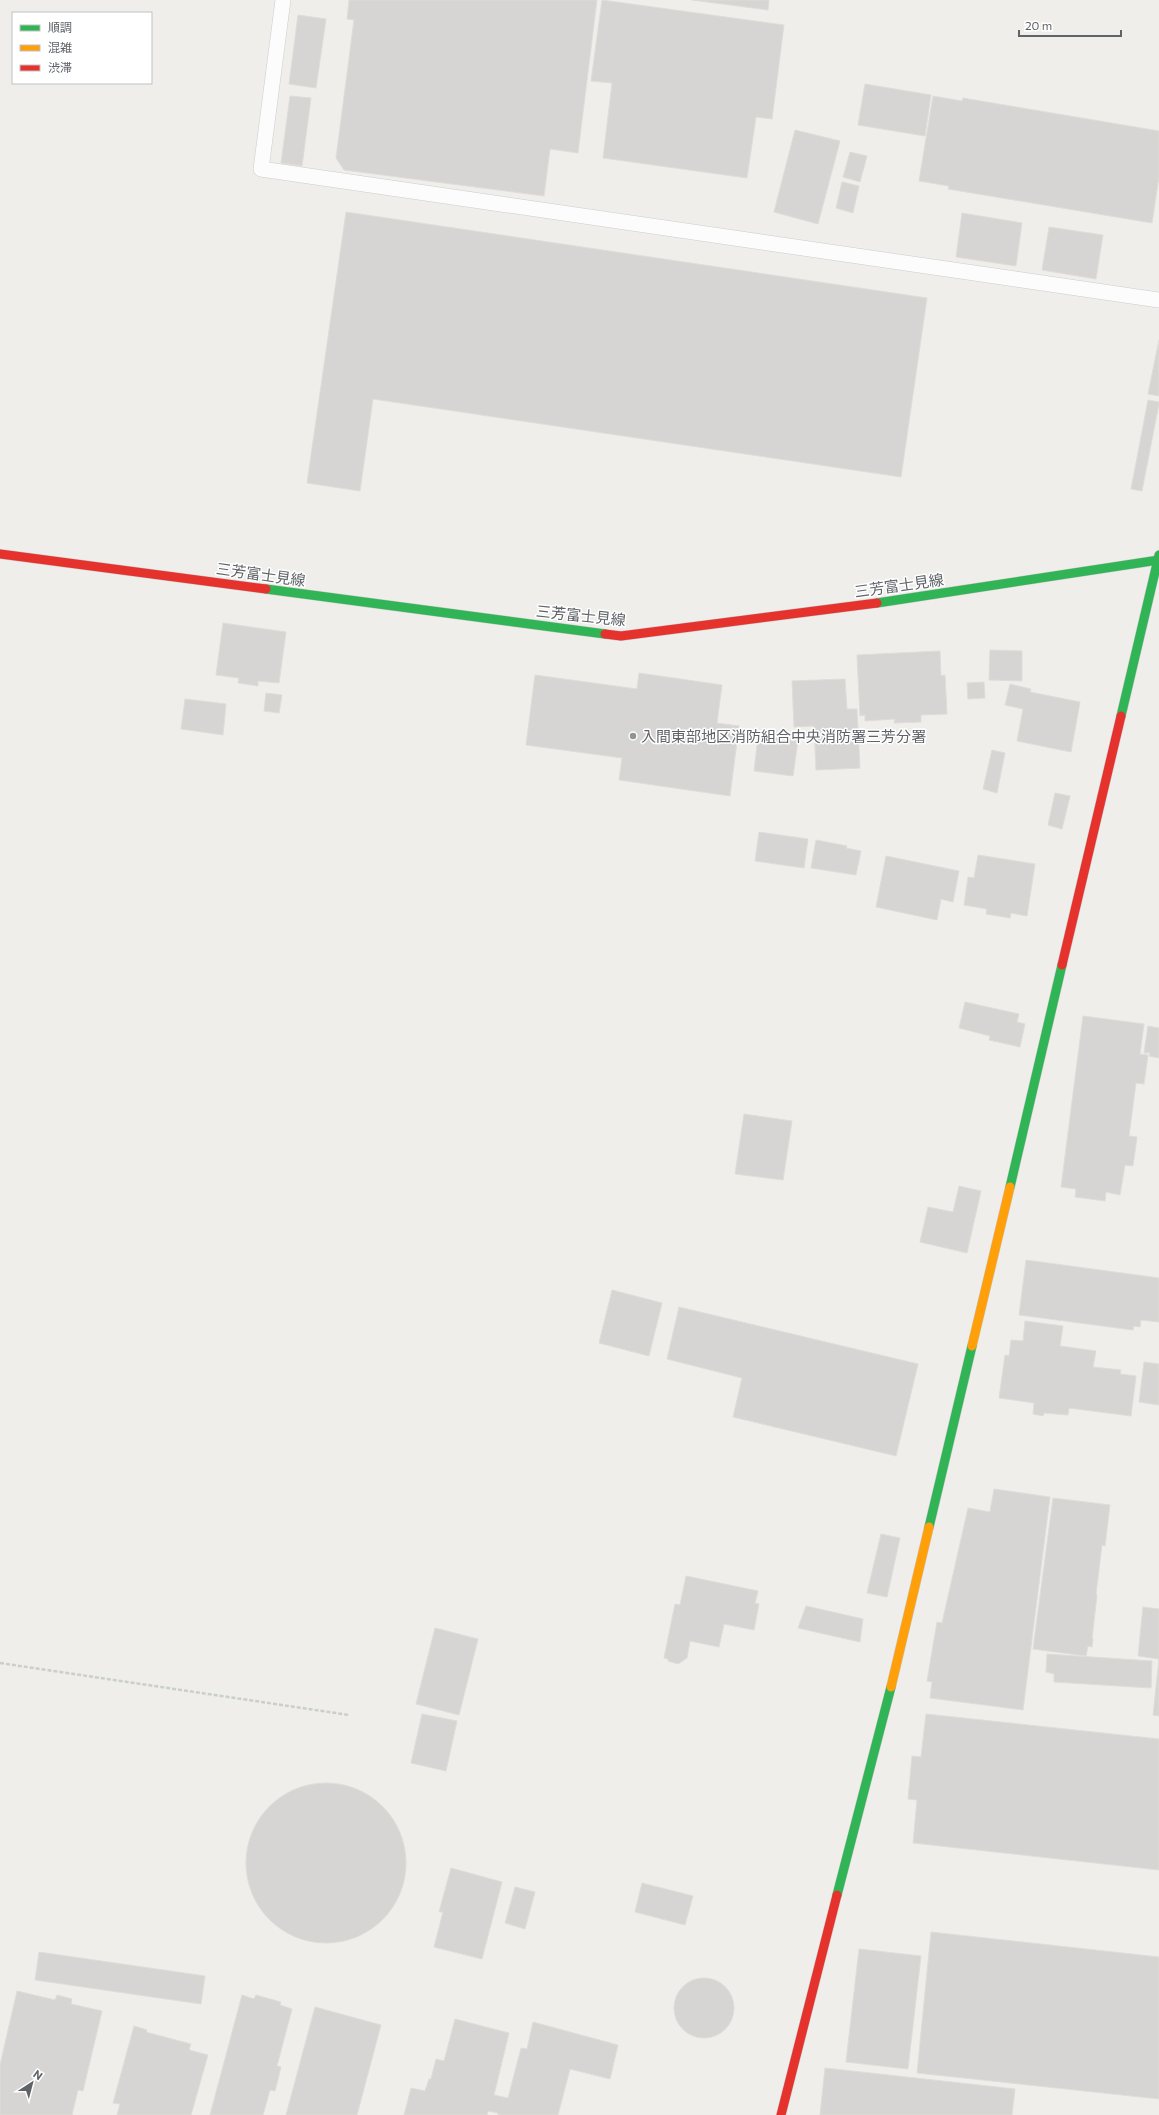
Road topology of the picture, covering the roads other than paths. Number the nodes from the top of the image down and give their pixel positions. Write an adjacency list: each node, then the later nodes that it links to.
1 (283, 0): 2 (lane)
2 (1159, 300)
3 (0, 554): 4 (street, 三芳富士見線)
4 (1159, 559): 5 (street)
5 (781, 2115)

